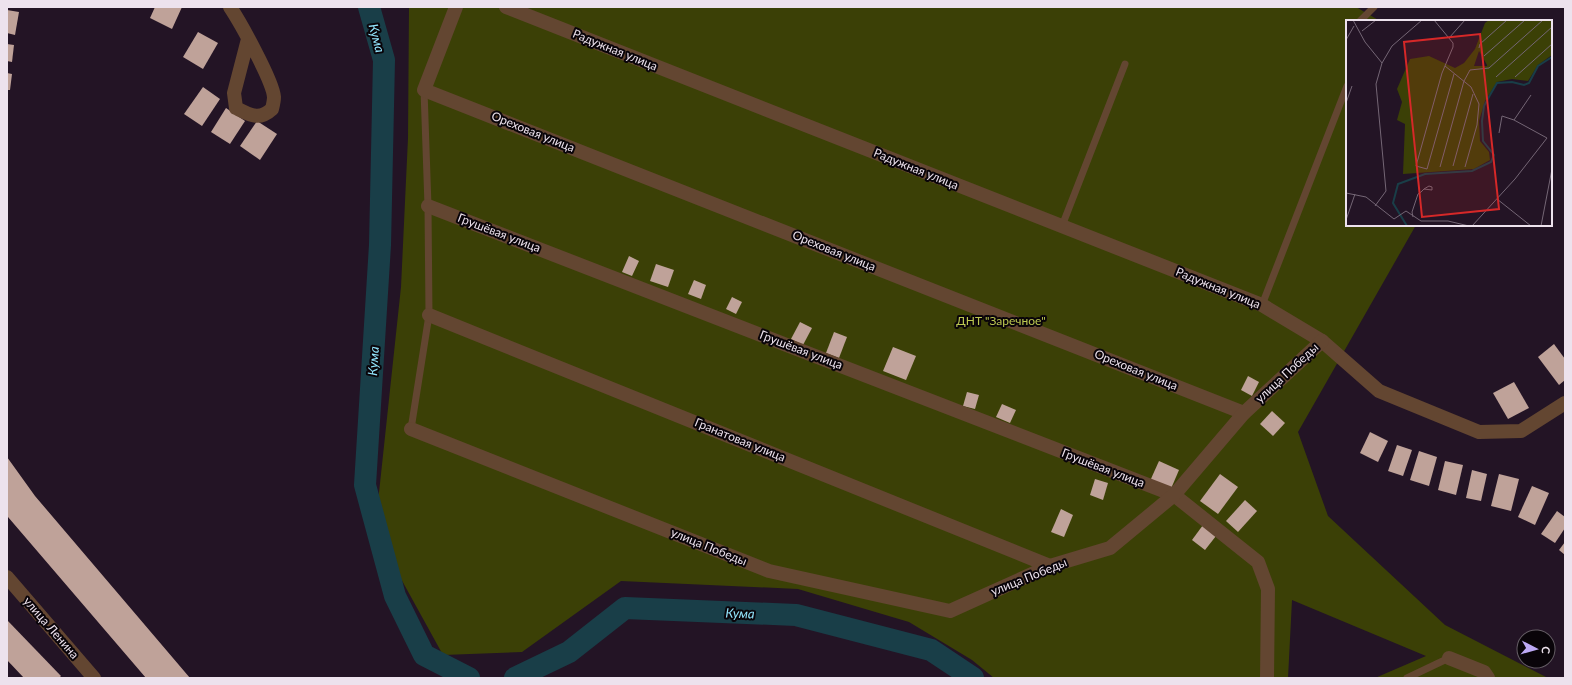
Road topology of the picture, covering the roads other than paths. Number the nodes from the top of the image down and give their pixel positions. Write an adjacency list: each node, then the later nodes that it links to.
1 (230, 7): 6 (street)
2 (456, 7): 9 (street)
3 (506, 7): 11 (street, Радужная улица)
4 (1374, 7): 5 (lane)
5 (1361, 20)
6 (248, 39): 6 (street)
7 (1125, 64): 11 (lane)
8 (1346, 89): 12 (lane)
9 (424, 90): 10 (lane); 16 (street, Ореховая улица)
10 (428, 206): 13 (lane); 18 (street, Грушёвая улица)
11 (1062, 226): 12 (street, Радужная улица)
12 (1262, 305): 14 (street, Радужная улица)
13 (429, 315): 17 (lane); 19 (street, Гранатовая улица)
14 (1322, 341): 15 (street, улица Победы); 16 (street, улица Победы)
15 (1564, 407)
16 (1244, 413): 18 (street, улица Победы)
17 (411, 429): 19 (street, улица Победы)
18 (1174, 495): 19 (street, улица Победы); 23 (street, Грушёвая улица)
19 (1050, 566)
20 (7, 577): 22 (street, улица Ленина)
21 (1449, 658): 24 (lane); 25 (street)
22 (92, 677)
23 (1267, 678)
24 (1407, 678)
25 (1488, 678)

